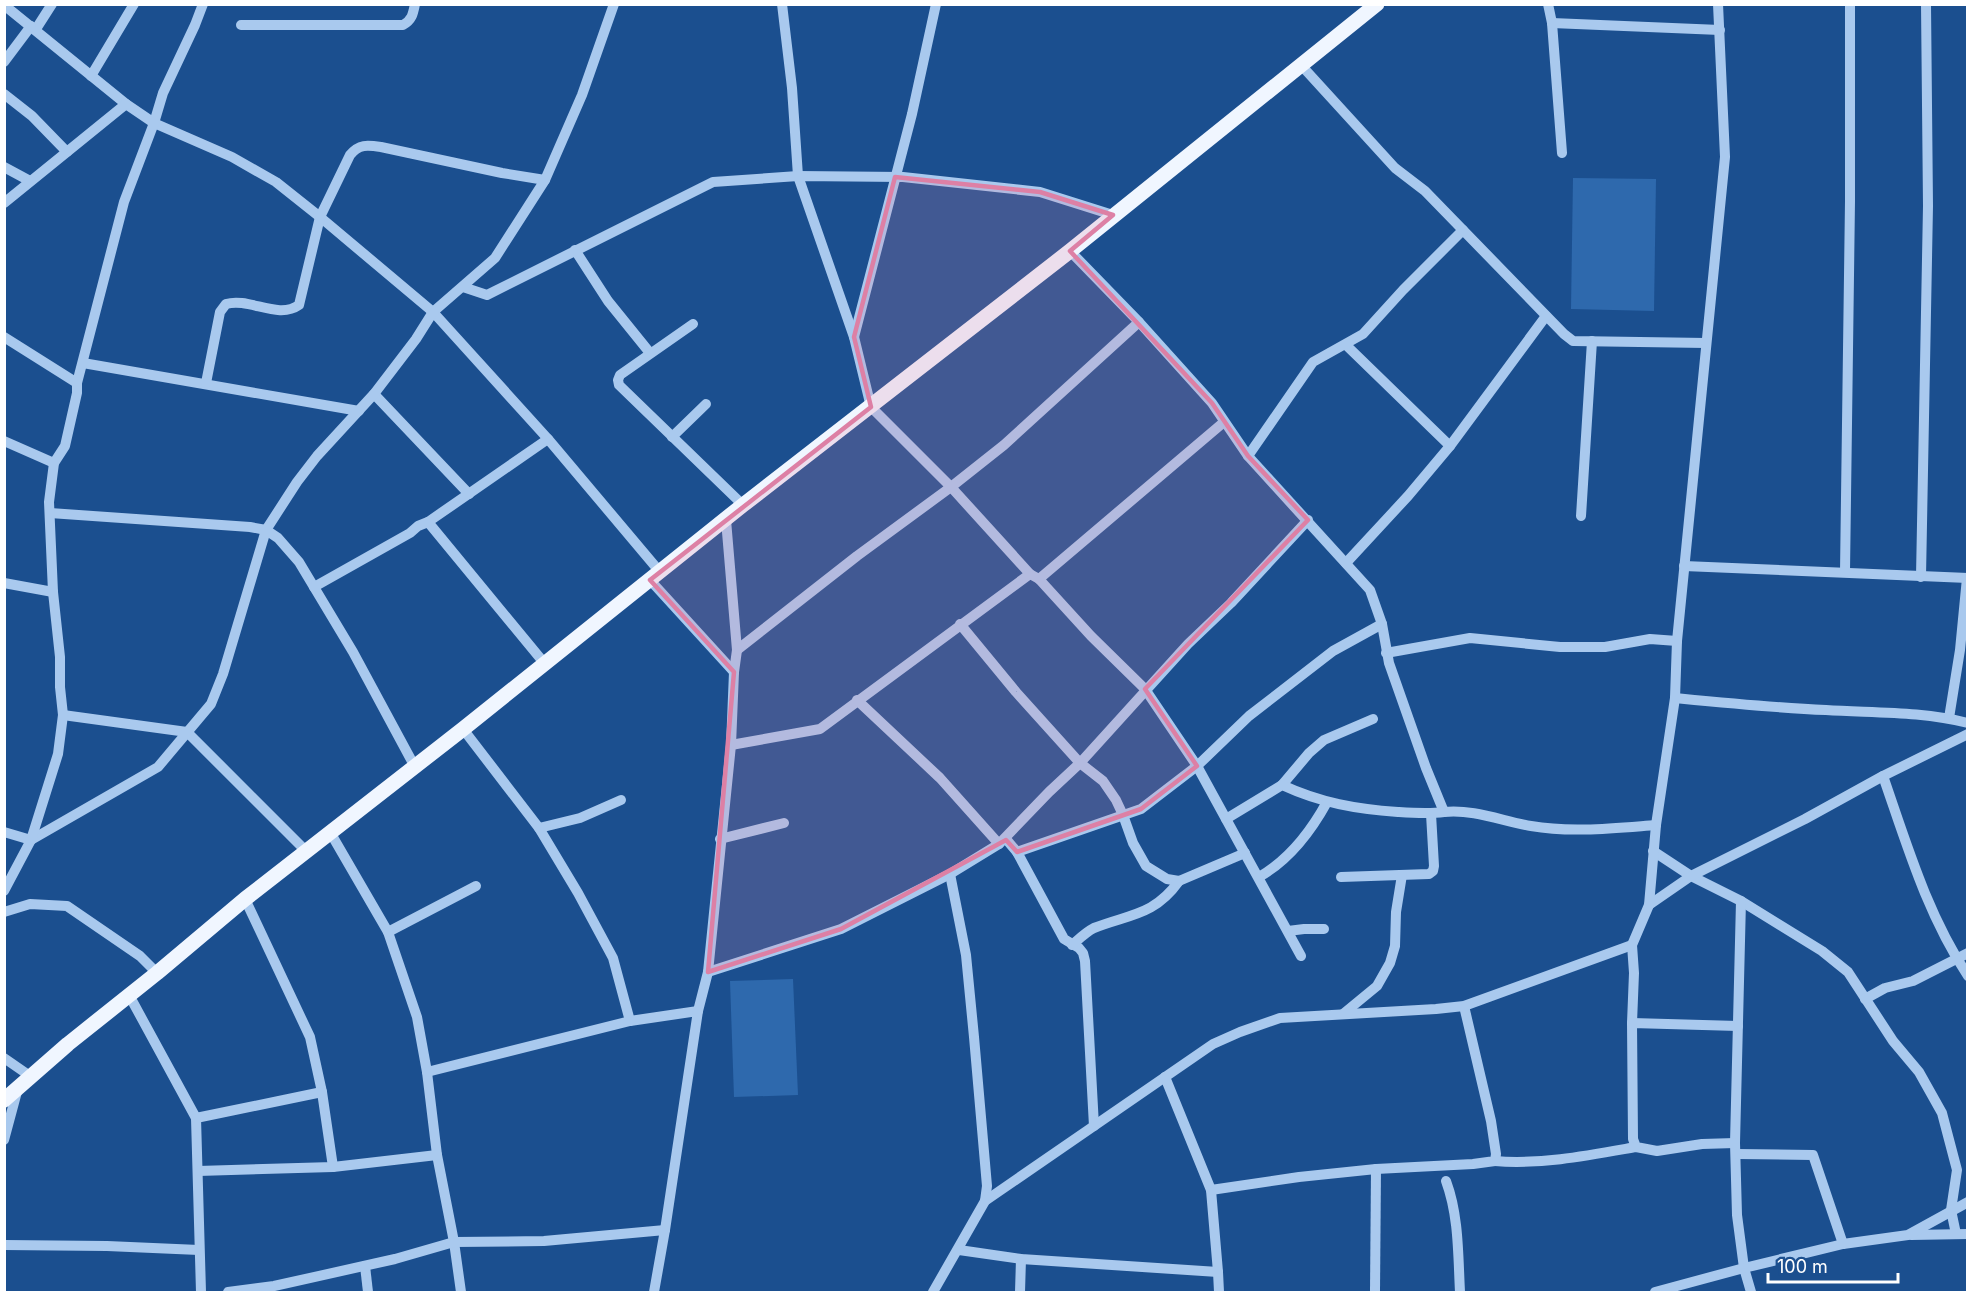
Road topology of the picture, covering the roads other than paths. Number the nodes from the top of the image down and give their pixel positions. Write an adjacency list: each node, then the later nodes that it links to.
1 (52, 4): 16 (street)
2 (134, 4): 20 (street)
3 (202, 4): 23 (street)
4 (415, 4): 15 (street)
5 (614, 4): 29 (street)
6 (783, 4): 27 (street)
7 (936, 4): 28 (street)
8 (1377, 4): 19 (main road)
9 (1548, 4): 14 (street)
10 (1718, 4): 17 (street)
11 (1850, 4): 73 (street)
12 (1926, 4): 76 (street)
13 (4, 5): 16 (street)
14 (1552, 23): 17 (street); 25 (street)
15 (241, 25)
16 (34, 27): 18 (street); 20 (street)
17 (1720, 30): 45 (street)
18 (4, 62)
19 (1301, 65): 32 (main road); 34 (street)
20 (91, 76): 22 (street)
21 (4, 94): 24 (street)
22 (126, 104): 23 (street); 24 (street)
23 (154, 123): 33 (street); 48 (street)
24 (67, 152): 30 (street)
25 (1562, 153)
26 (4, 167): 30 (street)
27 (798, 176): 28 (street); 35 (street); 43 (street)
28 (895, 177): 32 (street); 43 (street)
29 (545, 180): 33 (street); 37 (street)
30 (30, 182): 31 (street)
31 (4, 202)
32 (1113, 215): 36 (main road)
33 (320, 217): 38 (street); 49 (street)
34 (1463, 230): 39 (street); 46 (street)
35 (576, 250): 37 (street); 47 (street)
36 (1070, 251): 40 (street); 53 (main road)
37 (463, 286): 38 (street)
38 (433, 312): 51 (street); 57 (street)
39 (1546, 316): 44 (street); 59 (street)
40 (1139, 322): 55 (street); 62 (street)
41 (693, 324): 47 (street)
42 (4, 337): 50 (street)
43 (854, 337): 53 (street)
44 (1592, 341): 45 (street); 66 (street)
45 (1706, 343): 72 (street)
46 (1346, 345): 59 (street); 60 (street)
47 (650, 353): 56 (street)
48 (83, 363): 49 (street); 50 (street)
49 (206, 383): 54 (street)
50 (77, 384): 61 (street)
51 (375, 393): 54 (street); 63 (street)
52 (706, 404): 56 (street)
53 (871, 406): 62 (street); 64 (main road)
54 (359, 411): 70 (street)
55 (1224, 422): 60 (street); 75 (street)
56 (672, 436): 64 (street)
57 (548, 439): 63 (street); 74 (street)
58 (4, 441): 61 (street)
59 (1450, 446): 71 (street)
60 (1248, 456): 68 (street)
61 (54, 463): 65 (street)
62 (951, 488): 75 (street); 84 (street)
63 (469, 494): 69 (street)
64 (743, 505): 67 (main road)
65 (50, 513): 70 (street); 80 (street)
66 (1581, 516)
67 (726, 520): 74 (main road); 84 (street)
68 (1308, 520): 71 (street); 88 (street)
69 (428, 522): 79 (street); 86 (street)
70 (266, 530): 79 (street); 96 (street)
71 (1346, 563): 82 (street)
72 (1684, 566): 73 (street); 83 (street)
73 (1845, 572): 76 (street)
74 (655, 576): 86 (main road); 87 (street)
75 (1034, 576): 81 (street); 88 (street)
76 (1921, 577): 77 (street)
77 (1967, 578): 92 (street)
78 (4, 583): 80 (street)
79 (314, 587): 101 (street)
80 (53, 592): 91 (street)
81 (960, 624): 90 (street); 99 (street)
82 (1382, 624): 85 (street); 100 (street)
83 (1677, 640): 85 (street); 89 (street)
84 (737, 650): 87 (street)
85 (1386, 653): 106 (street)
86 (545, 664): 95 (main road)
87 (734, 672): 98 (street)
88 (1145, 689): 99 (street); 100 (street)
89 (1675, 698): 92 (street); 111 (street)
90 (857, 700): 98 (street); 117 (street)
91 (63, 715): 96 (street); 116 (street)
92 (1949, 718): 94 (street)
93 (1373, 719): 103 (street)
94 (1968, 723)
95 (463, 729): 101 (main road); 112 (street)
96 (187, 732): 116 (street); 118 (street)
97 (1968, 734): 102 (street)
98 (731, 745): 115 (street)
99 (1080, 763): 108 (street); 117 (street)
100 (1197, 766): 108 (street); 109 (street)
101 (414, 767): 114 (main road)
102 (1883, 776): 124 (street); 141 (street)
103 (1282, 785): 105 (street); 109 (street)
104 (621, 800): 112 (street)
105 (1327, 802): 107 (street); 125 (street)
106 (1444, 812): 107 (street); 111 (street)
107 (1431, 814): 123 (street)
108 (1123, 815): 119 (street); 127 (street)
109 (1226, 819): 121 (street)
110 (784, 823): 115 (street)
111 (1656, 825): 120 (street)
112 (539, 828): 150 (street)
113 (4, 832): 116 (street)
114 (330, 832): 118 (main road); 136 (street)
115 (720, 839): 143 (street)
116 (31, 840): 129 (street)
117 (1002, 842): 119 (street); 122 (street)
118 (306, 851): 130 (main road)
119 (1017, 852): 137 (street)
120 (1653, 852): 124 (street); 132 (street)
121 (1245, 854): 125 (street); 127 (street)
122 (950, 874): 143 (street); 171 (street)
123 (1402, 875): 126 (street); 149 (street)
124 (1691, 876): 131 (street); 132 (street)
125 (1259, 877): 135 (street)
126 (1341, 877)
127 (1179, 881): 137 (street)
128 (476, 886): 136 (street)
129 (4, 891)
130 (245, 898): 142 (main road); 157 (street)
131 (1741, 901): 146 (street); 152 (street)
132 (1649, 905): 138 (street)
133 (4, 912): 142 (street)
134 (1324, 929): 135 (street)
135 (1288, 931): 140 (street)
136 (388, 932): 154 (street)
137 (1072, 945): 160 (street)
138 (1632, 945): 147 (street); 151 (street)
139 (1968, 953): 141 (street)
140 (1301, 956)
141 (1956, 958): 144 (street); 146 (street)
142 (157, 972): 145 (main road)
143 (708, 972): 148 (street)
144 (1968, 976)
145 (129, 995): 156 (main road); 159 (street)
146 (1865, 999): 173 (street)
147 (1464, 1005): 149 (street); 165 (street)
148 (698, 1011): 150 (street); 174 (street)
149 (1343, 1014): 155 (street)
150 (630, 1021): 154 (street)
151 (1632, 1023): 152 (street); 162 (street)
152 (1738, 1026): 163 (street)
153 (4, 1058): 156 (street)
154 (427, 1072): 164 (street)
155 (1165, 1077): 160 (street); 170 (street)
156 (24, 1081): 158 (main road); 161 (street)
157 (322, 1092): 159 (street); 166 (street)
158 (4, 1100)
159 (196, 1118): 168 (street)
160 (1094, 1126): 171 (street)
161 (4, 1140)
162 (1636, 1147): 163 (street); 165 (street)
163 (1736, 1149): 178 (street); 184 (street)
164 (437, 1155): 166 (street); 177 (street)
165 (1495, 1161): 167 (street)
166 (333, 1167): 168 (street)
167 (1376, 1169): 170 (street); 195 (street)
168 (198, 1171): 180 (street)
169 (1446, 1181): 196 (street)
170 (1211, 1190): 185 (street)
171 (986, 1201): 181 (street)
172 (1968, 1202): 173 (street)
173 (1951, 1210): 175 (street); 176 (street)
174 (665, 1230): 177 (street); 191 (street)
175 (1962, 1234): 176 (street)
176 (1908, 1235): 178 (street)
177 (454, 1242): 183 (street); 190 (street)
178 (1843, 1244): 184 (street)
179 (4, 1245): 180 (street)
180 (199, 1250): 187 (street)
181 (959, 1250): 182 (street); 192 (street)
182 (1021, 1259): 185 (street); 193 (street)
183 (364, 1266): 188 (street); 189 (street)
184 (1744, 1268): 186 (street); 198 (street)
185 (1218, 1272): 194 (street)
186 (1682, 1289): 197 (street)
187 (201, 1293)
188 (228, 1293)
189 (368, 1293)
190 (461, 1293)
191 (654, 1293)
192 (933, 1293)
193 (1020, 1293)
194 (1219, 1293)
195 (1375, 1293)
196 (1460, 1293)
197 (1655, 1293)
198 (1751, 1293)

